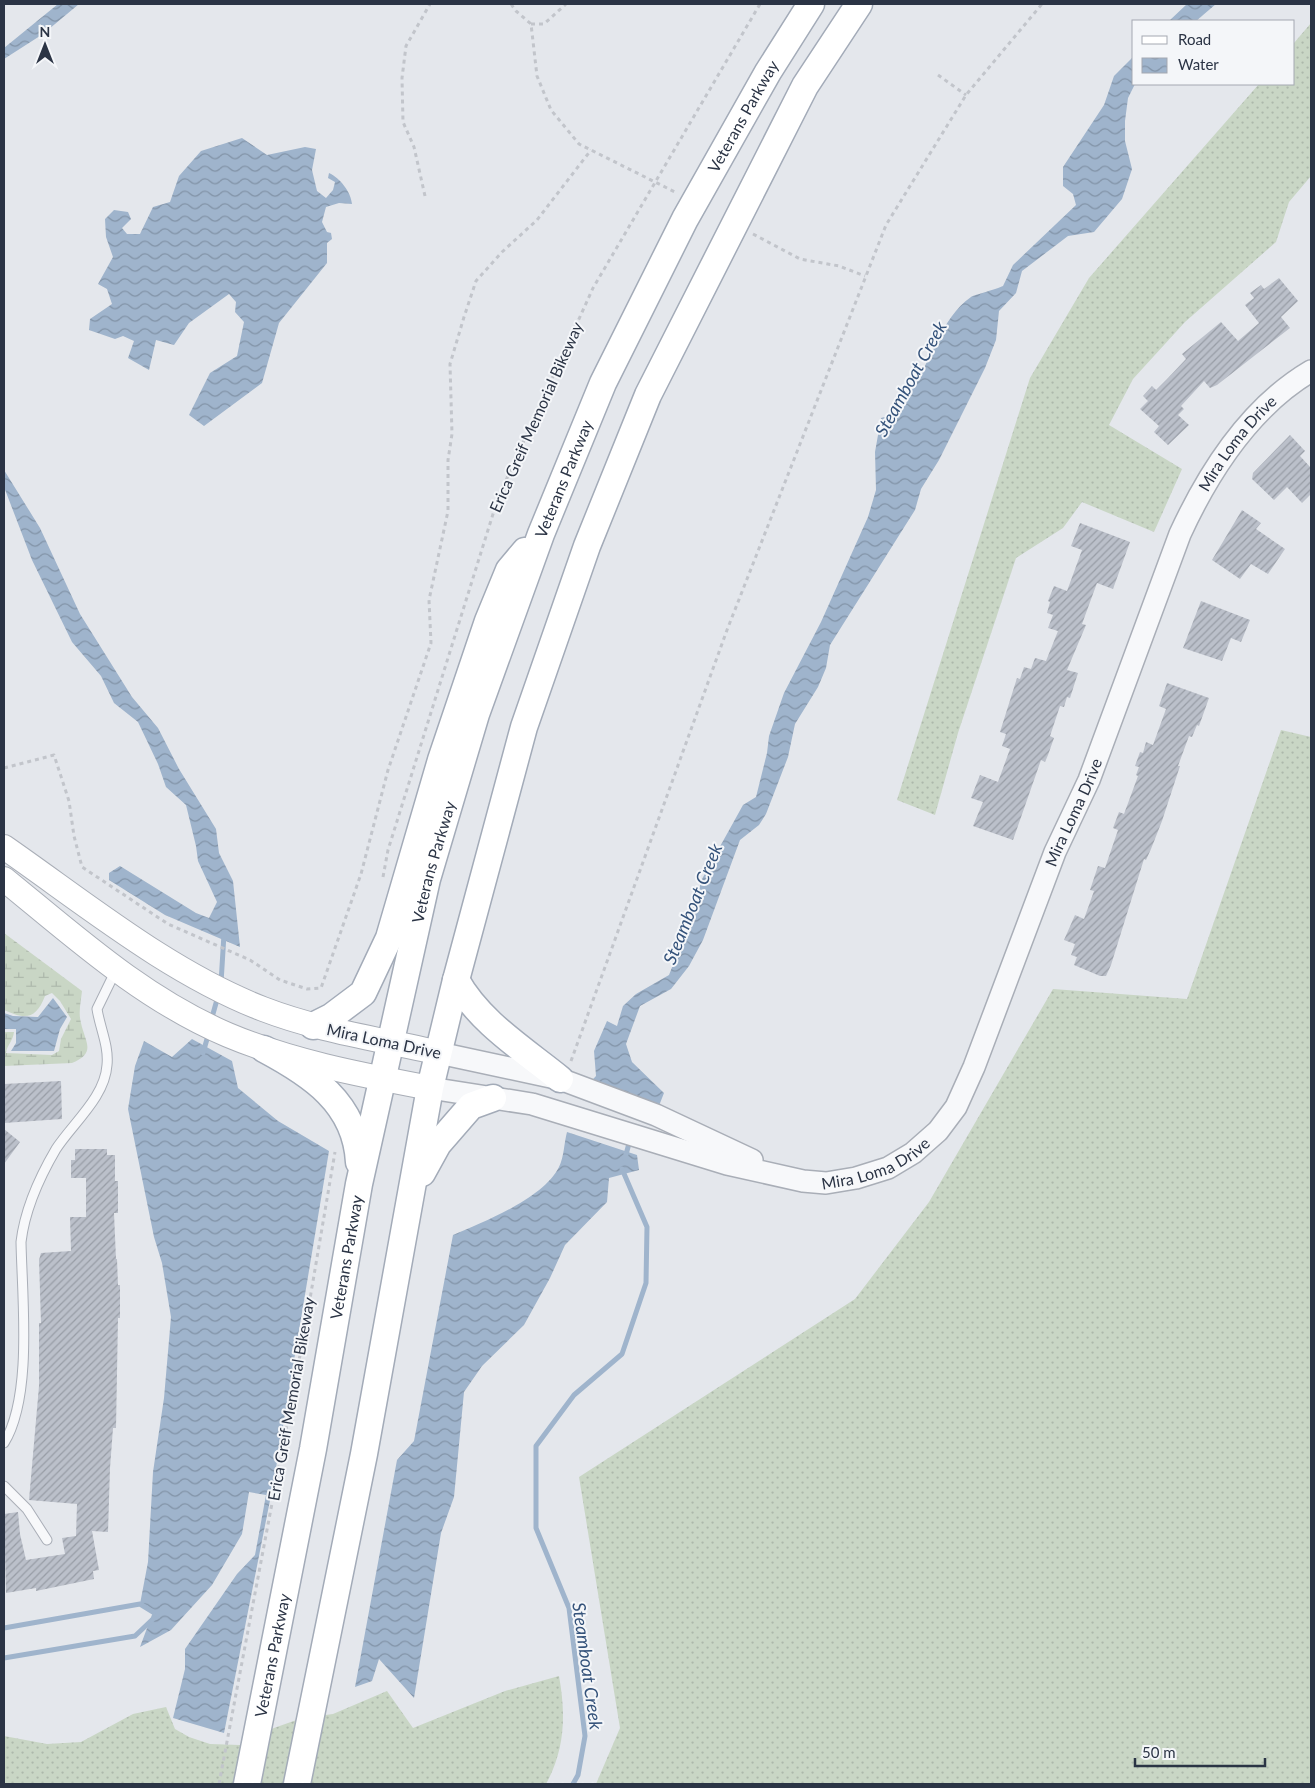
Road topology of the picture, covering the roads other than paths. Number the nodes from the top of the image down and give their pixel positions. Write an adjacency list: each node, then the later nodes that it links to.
1 (811, 4): 4 (main road, Veterans Parkway)
2 (859, 4): 8 (main road)
3 (1311, 371): 17 (street, Mira Loma Drive)
4 (543, 529): 9 (main road); 10 (main road, Veterans Parkway)
5 (4, 847): 9 (main road, Mira Loma Drive)
6 (4, 879): 7 (main road, Mira Loma Drive)
7 (116, 970): 11 (main road, Mira Loma Drive); 20 (lane)
8 (456, 980): 12 (main road); 13 (main road)
9 (313, 1026): 10 (main road, Mira Loma Drive)
10 (391, 1041): 12 (main road, Mira Loma Drive); 14 (main road, Veterans Parkway)
11 (264, 1049): 14 (main road, Mira Loma Drive); 18 (main road)
12 (439, 1053): 13 (street, Mira Loma Drive); 15 (main road)
13 (571, 1077): 17 (street, Mira Loma Drive)
14 (382, 1079): 15 (main road, Mira Loma Drive); 18 (main road, Veterans Parkway)
15 (430, 1088): 16 (street, Mira Loma Drive); 19 (main road)
16 (493, 1098): 17 (street, Mira Loma Drive); 19 (main road)
17 (791, 1178)
18 (359, 1184): 23 (main road, Veterans Parkway)
19 (413, 1189): 24 (main road)
20 (4, 1443)
21 (4, 1486): 22 (lane)
22 (47, 1540)
23 (247, 1784)
24 (298, 1784)

